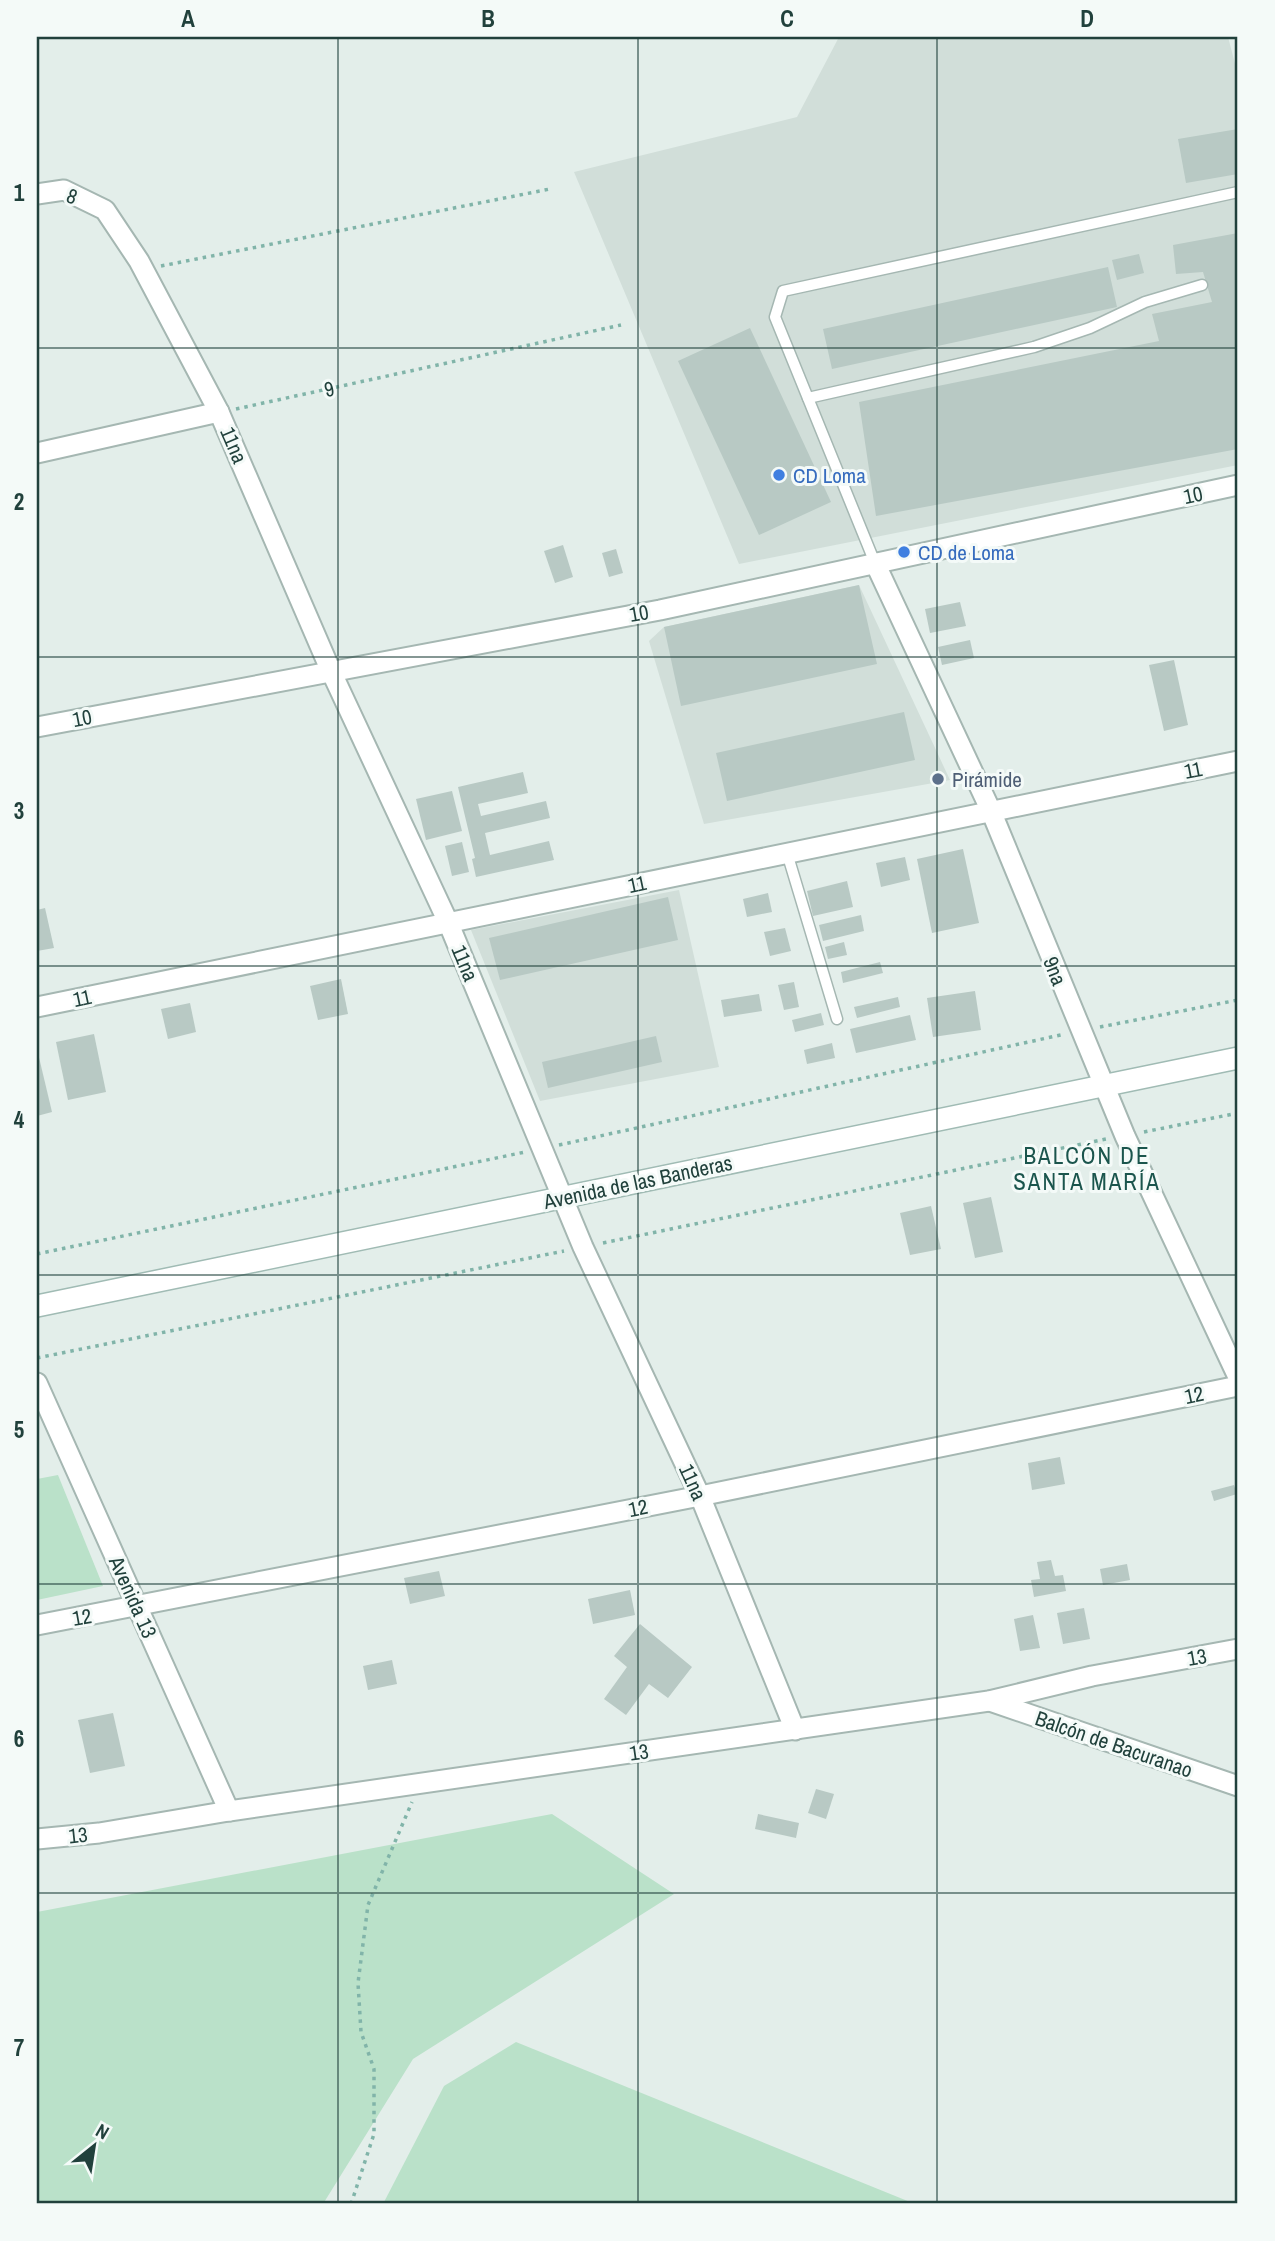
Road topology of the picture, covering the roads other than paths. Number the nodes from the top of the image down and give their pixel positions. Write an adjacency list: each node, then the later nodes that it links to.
1 (1238, 192): 5 (lane)
2 (37, 194): 3 (street, 8)
3 (105, 210): 6 (street, 11na)
4 (1202, 285): 5 (lane)
5 (808, 398): 9 (lane)
6 (219, 412): 7 (street); 10 (street, 11na)
7 (37, 453)
8 (1238, 485): 9 (street, 10)
9 (875, 563): 10 (street, 10); 13 (street, 9na)
10 (330, 669): 11 (street, 10); 15 (street, 11na)
11 (37, 727)
12 (1238, 761): 13 (street, 11)
13 (990, 811): 14 (street, 11); 19 (street, 9na)
14 (787, 853): 15 (street, 11); 17 (lane)
15 (448, 922): 16 (street, 11); 20 (street, 11na)
16 (37, 1007)
17 (837, 1019)
18 (1238, 1058): 19 (street, Avenida de las Banderas)
19 (1105, 1085): 20 (street, Avenida de las Banderas); 22 (street, 9na)
20 (564, 1197): 21 (street, Avenida de las Banderas); 25 (street, 11na)
21 (37, 1306)
22 (1238, 1377)
23 (37, 1383): 26 (street, Avenida 13)
24 (1238, 1386): 25 (street, 12)
25 (700, 1496): 26 (street, 12); 30 (street, 11na)
26 (137, 1607): 27 (street, 12); 32 (street, Avenida 13)
27 (37, 1625)
28 (1238, 1649): 29 (street, 13)
29 (989, 1701): 30 (street, 13); 31 (street, Balcón de Bacuranao)
30 (795, 1730): 32 (street, 13)
31 (1238, 1786)
32 (229, 1811): 33 (street, 13)
33 (37, 1839)

